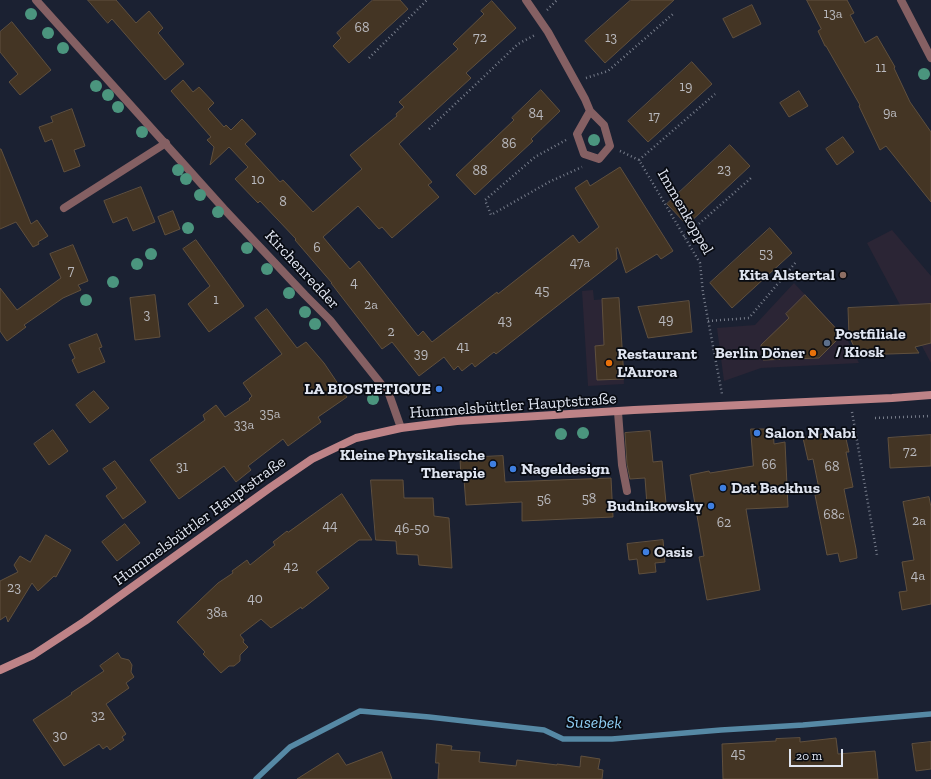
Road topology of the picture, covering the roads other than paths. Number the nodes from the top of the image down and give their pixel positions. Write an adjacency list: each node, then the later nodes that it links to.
1 (36, 0): 6 (street, Kirchenredder)
2 (526, 0): 5 (street)
3 (901, 0): 4 (street)
4 (931, 58)
5 (590, 111): 5 (street)
6 (166, 143): 7 (street); 10 (street, Kirchenredder)
7 (64, 208)
8 (931, 395): 9 (main road, Hummelsbüttler Hauptstraße)
9 (618, 412): 10 (main road, Hummelsbüttler Hauptstraße); 11 (street)
10 (401, 428): 12 (main road, Hummelsbüttler Hauptstraße)
11 (627, 491)
12 (0, 670)

